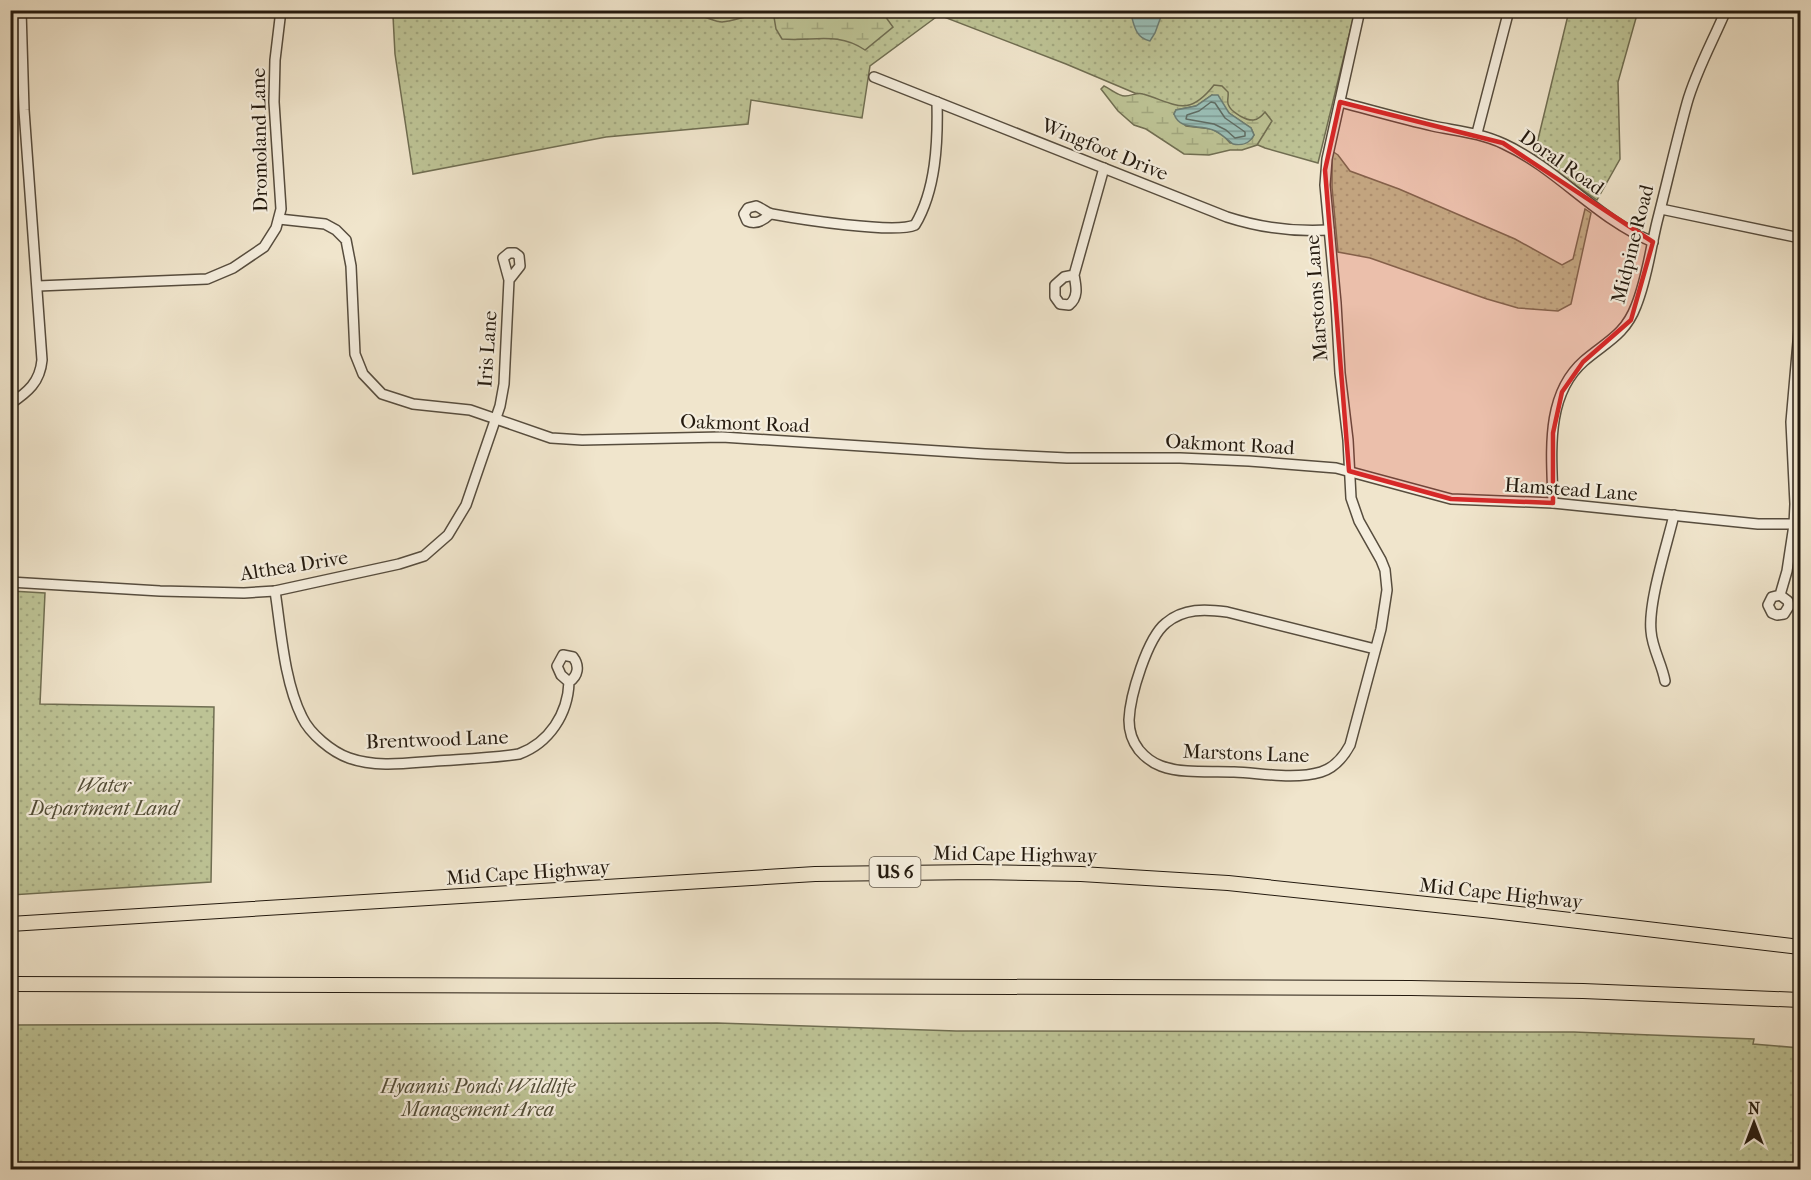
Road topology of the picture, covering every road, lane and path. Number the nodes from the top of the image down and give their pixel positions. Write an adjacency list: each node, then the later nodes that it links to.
1 (21, 10): 19 (street)
2 (281, 10): 13 (street, Dromoland Lane)
3 (1360, 10): 8 (street, Marstons Lane)
4 (1509, 10): 9 (street)
5 (1726, 10): 11 (street, Midpine Road)
6 (874, 77): 7 (street, Wingfoot Drive)
7 (937, 102): 10 (street, Wingfoot Drive); 12 (street)
8 (1340, 102): 9 (street, Doral Road); 14 (street, Marstons Lane)
9 (1476, 133): 16 (street, Doral Road)
10 (1104, 168): 14 (street, Wingfoot Drive); 17 (street)
11 (1661, 209): 15 (street); 16 (street, Midpine Road)
12 (770, 214)
13 (279, 219): 19 (street, Dromoland Lane); 22 (street, Oakmont Road)
14 (1329, 230): 23 (street, Marstons Lane)
15 (1800, 238)
16 (1653, 242): 24 (street, Midpine Road)
17 (1074, 274)
18 (509, 280): 22 (street, Iris Lane)
19 (38, 286): 21 (street)
20 (1800, 319): 26 (street)
21 (10, 404)
22 (495, 421): 23 (street, Oakmont Road); 28 (street, Althea Drive)
23 (1349, 471): 24 (street, Hamstead Lane); 30 (street, Marstons Lane)
24 (1552, 503): 25 (street, Hamstead Lane)
25 (1674, 515): 26 (street, Hamstead Lane); 31 (street)
26 (1797, 524): 29 (street)
27 (10, 582): 28 (street, Althea Drive)
28 (275, 591): 32 (street, Brentwood Lane)
29 (1780, 595)
30 (1375, 649): 30 (street, Marstons Lane)
31 (1665, 681)
32 (569, 682)
33 (10, 924): 34 (highway, Mid Cape Highway / US 6)
34 (1800, 947)
35 (10, 984): 36 (highway)
36 (1800, 1000)

